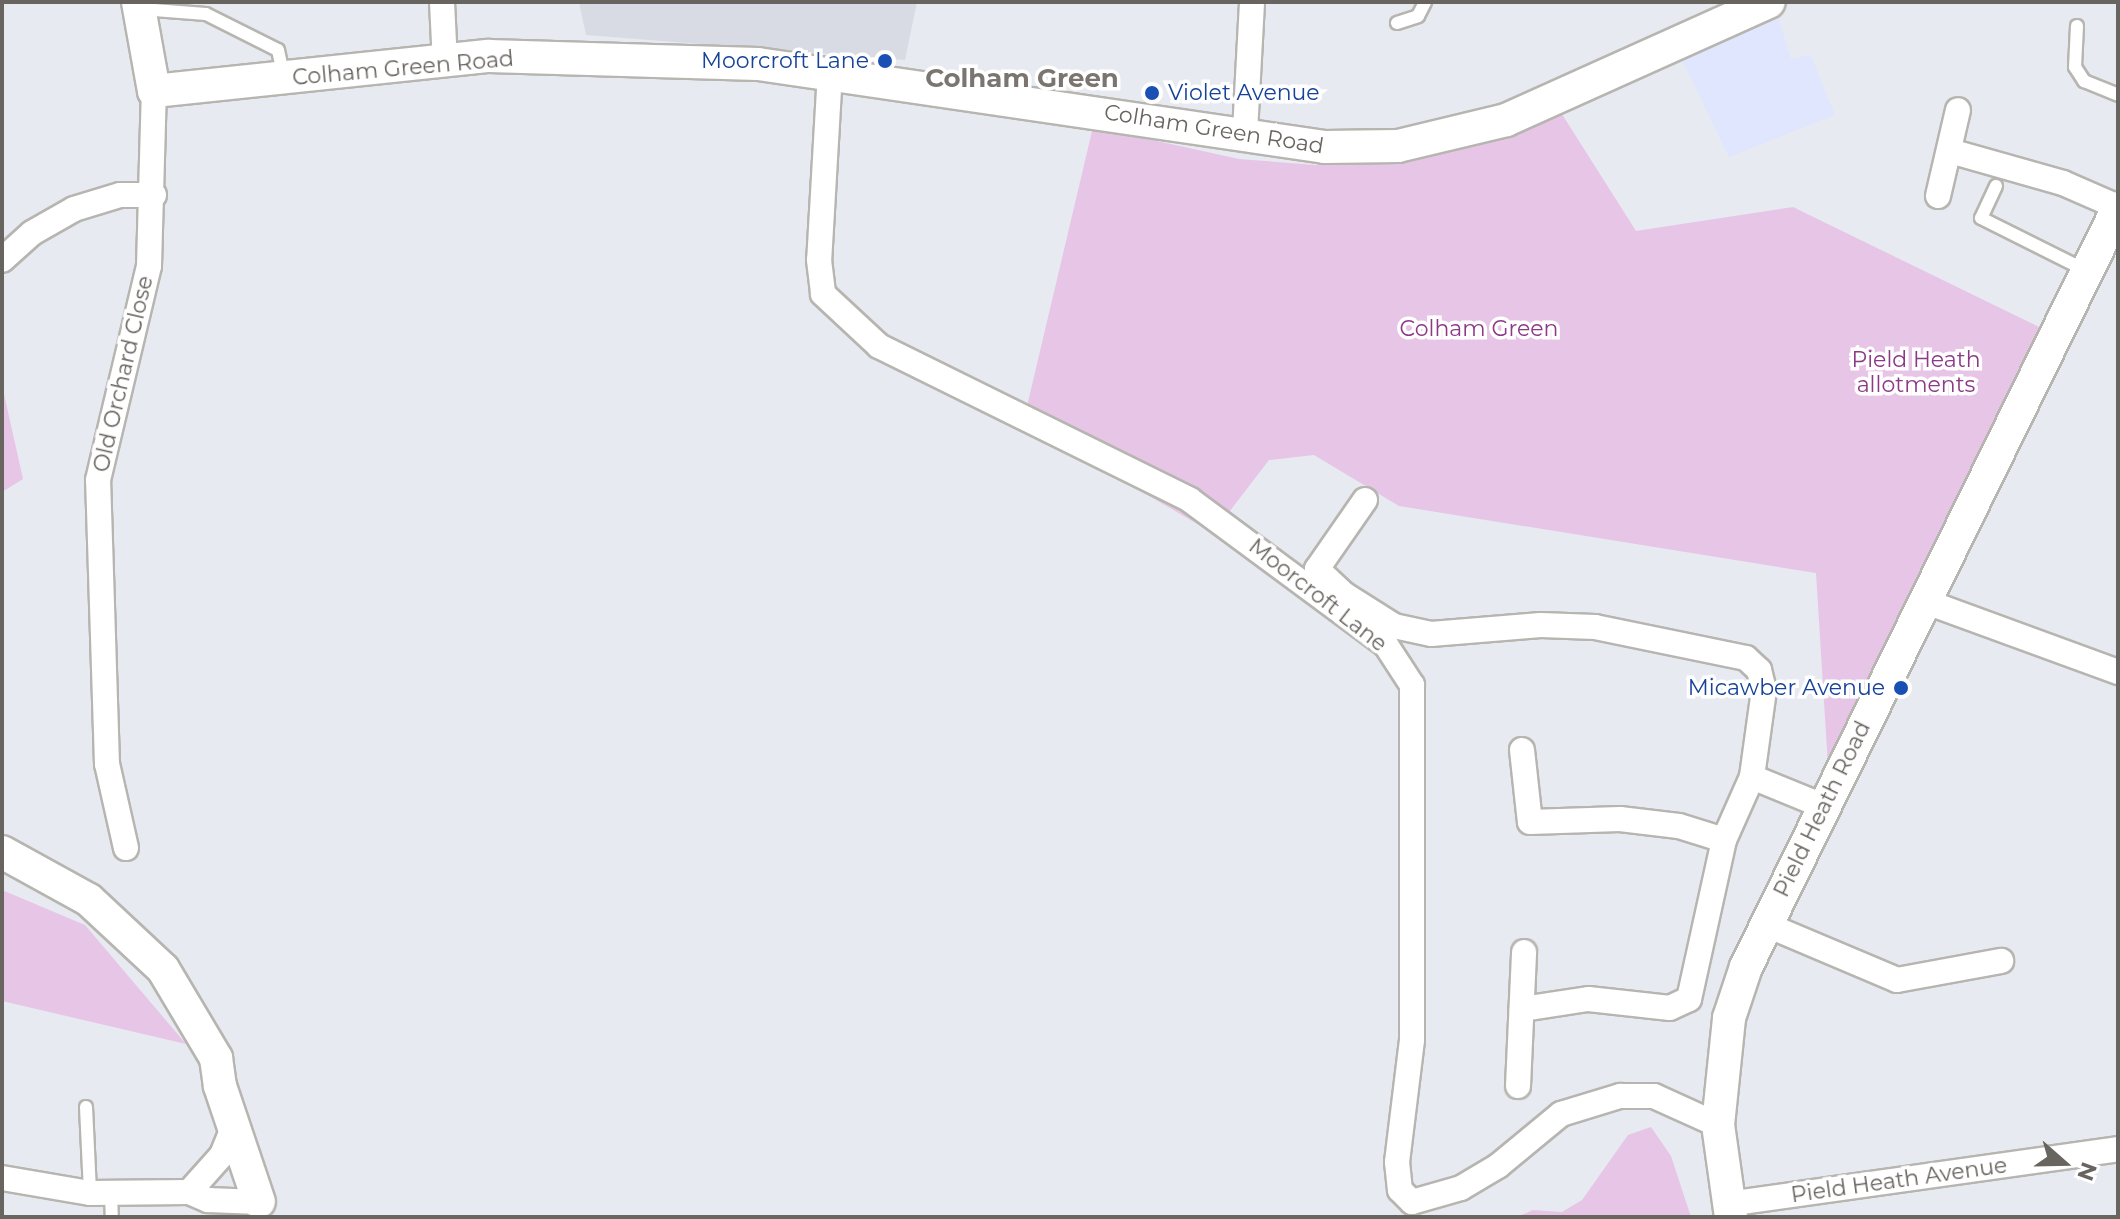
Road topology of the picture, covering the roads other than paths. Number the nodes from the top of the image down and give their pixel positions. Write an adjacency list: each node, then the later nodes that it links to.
1 (442, 2): 8 (street)
2 (1252, 2): 14 (street)
3 (1425, 2): 6 (lane)
4 (1769, 2): 14 (street, Colham Green Road)
5 (140, 6): 10 (lane); 11 (street)
6 (1397, 23)
7 (2077, 26): 12 (lane)
8 (445, 64): 9 (street, Colham Green Road); 10 (street, Colham Green Road)
9 (830, 72): 14 (street, Colham Green Road); 39 (street, Moorcroft Lane)
10 (284, 80): 11 (street, Colham Green Road)
11 (154, 91): 17 (street, Old Orchard Close)
12 (2118, 95)
13 (1958, 110): 15 (street)
14 (1245, 132)
15 (1950, 151): 18 (street); 19 (street)
16 (1996, 186): 21 (lane)
17 (154, 195): 20 (street); 29 (street, Old Orchard Close)
18 (1938, 196)
19 (2118, 208): 21 (street, Pield Heath Road)
20 (2, 260)
21 (2088, 271): 23 (street, Pield Heath Road)
22 (1365, 500): 26 (street)
23 (1924, 601): 24 (street); 27 (street, Pield Heath Road)
24 (2118, 672)
25 (1522, 750): 28 (street)
26 (1752, 777): 27 (street); 28 (street)
27 (1823, 806): 31 (street, Pield Heath Road)
28 (1724, 840): 34 (street)
29 (126, 848)
30 (2, 852): 35 (street)
31 (1767, 925): 33 (street); 39 (street, Pield Heath Road)
32 (1524, 952): 34 (street)
33 (2001, 961)
34 (1522, 1009): 36 (street)
35 (216, 1058): 38 (street); 44 (street)
36 (1518, 1086)
37 (86, 1107): 43 (lane)
38 (234, 1125): 42 (street); 44 (street)
39 (1718, 1125): 45 (street, Pield Heath Road)
40 (2118, 1149): 45 (street, Pield Heath Avenue)
41 (2, 1178): 43 (street)
42 (189, 1192): 43 (street); 44 (street)
43 (105, 1201)
44 (260, 1209)
45 (1730, 1211)

